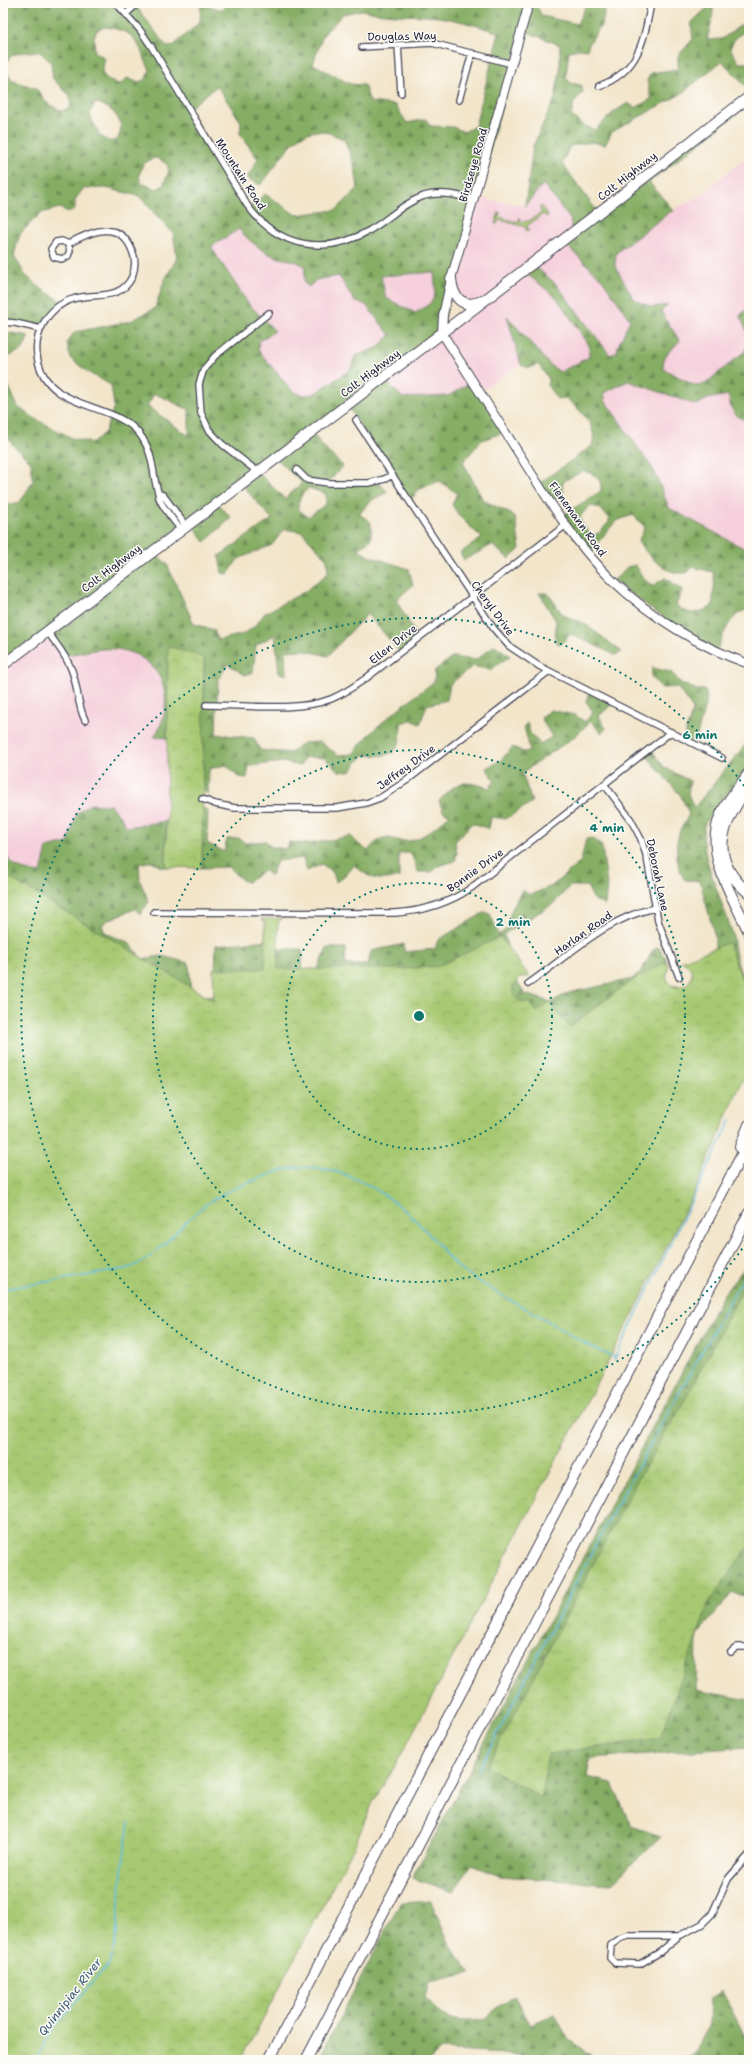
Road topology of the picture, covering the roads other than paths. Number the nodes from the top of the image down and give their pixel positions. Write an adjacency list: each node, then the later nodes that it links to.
1 (116, 3): 5 (street, Mountain Road)
2 (138, 3): 5 (street)
3 (529, 3): 9 (main road, Birdseye Road)
4 (651, 3): 10 (street)
5 (126, 14): 14 (street, Mountain Road)
6 (398, 45): 7 (street, Douglas Way); 8 (street, Douglas Way); 11 (street)
7 (362, 47)
8 (472, 53): 9 (street, Douglas Way); 13 (street)
9 (512, 64): 14 (main road, Birdseye Road)
10 (599, 86)
11 (401, 93)
12 (749, 97): 17 (highway, Colt Highway)
13 (459, 100)
14 (474, 200): 16 (main road, Birdseye Road)
15 (68, 244): 20 (street)
16 (452, 280): 17 (highway); 21 (main road, Birdseye Road)
17 (485, 300): 21 (highway, Colt Highway)
18 (269, 314): 24 (street)
19 (3, 322): 20 (street)
20 (40, 329): 27 (street)
21 (442, 333): 24 (highway, Colt Highway); 26 (main road, Fienemann Road)
22 (356, 420): 25 (street, Cheryl Drive)
23 (297, 470): 25 (street)
24 (258, 472): 27 (highway, Colt Highway)
25 (392, 475): 28 (street, Cheryl Drive)
26 (566, 525): 28 (street, Ellen Drive); 30 (main road, Fienemann Road)
27 (183, 528): 29 (highway, Colt Highway)
28 (472, 596): 32 (street, Cheryl Drive); 33 (street, Ellen Drive)
29 (46, 631): 31 (highway, Colt Highway); 34 (street)
30 (749, 664)
31 (3, 665)
32 (549, 671): 35 (street, Cheryl Drive); 40 (street, Jeffrey Drive)
33 (206, 704)
34 (85, 720)
35 (671, 732): 36 (street, Cheryl Drive); 38 (street, Bonnie Drive)
36 (722, 758)
37 (749, 773): 44 (highway)
38 (604, 784): 42 (street, Deborah Lane); 43 (street, Bonnie Drive)
39 (749, 786): 41 (highway)
40 (202, 799)
41 (749, 893)
42 (656, 908): 45 (street, Deborah Lane); 46 (street, Harlan Road)
43 (154, 912)
44 (749, 932)
45 (679, 977)
46 (528, 984)
47 (749, 1125): 49 (highway)
48 (749, 1141): 49 (highway)
49 (731, 1178): 55 (highway)
50 (749, 1213): 56 (highway)
51 (749, 1647): 52 (street)
52 (731, 1652)
53 (749, 1855): 54 (street)
54 (679, 1936): 54 (street)
55 (269, 2060)
56 (306, 2060)

